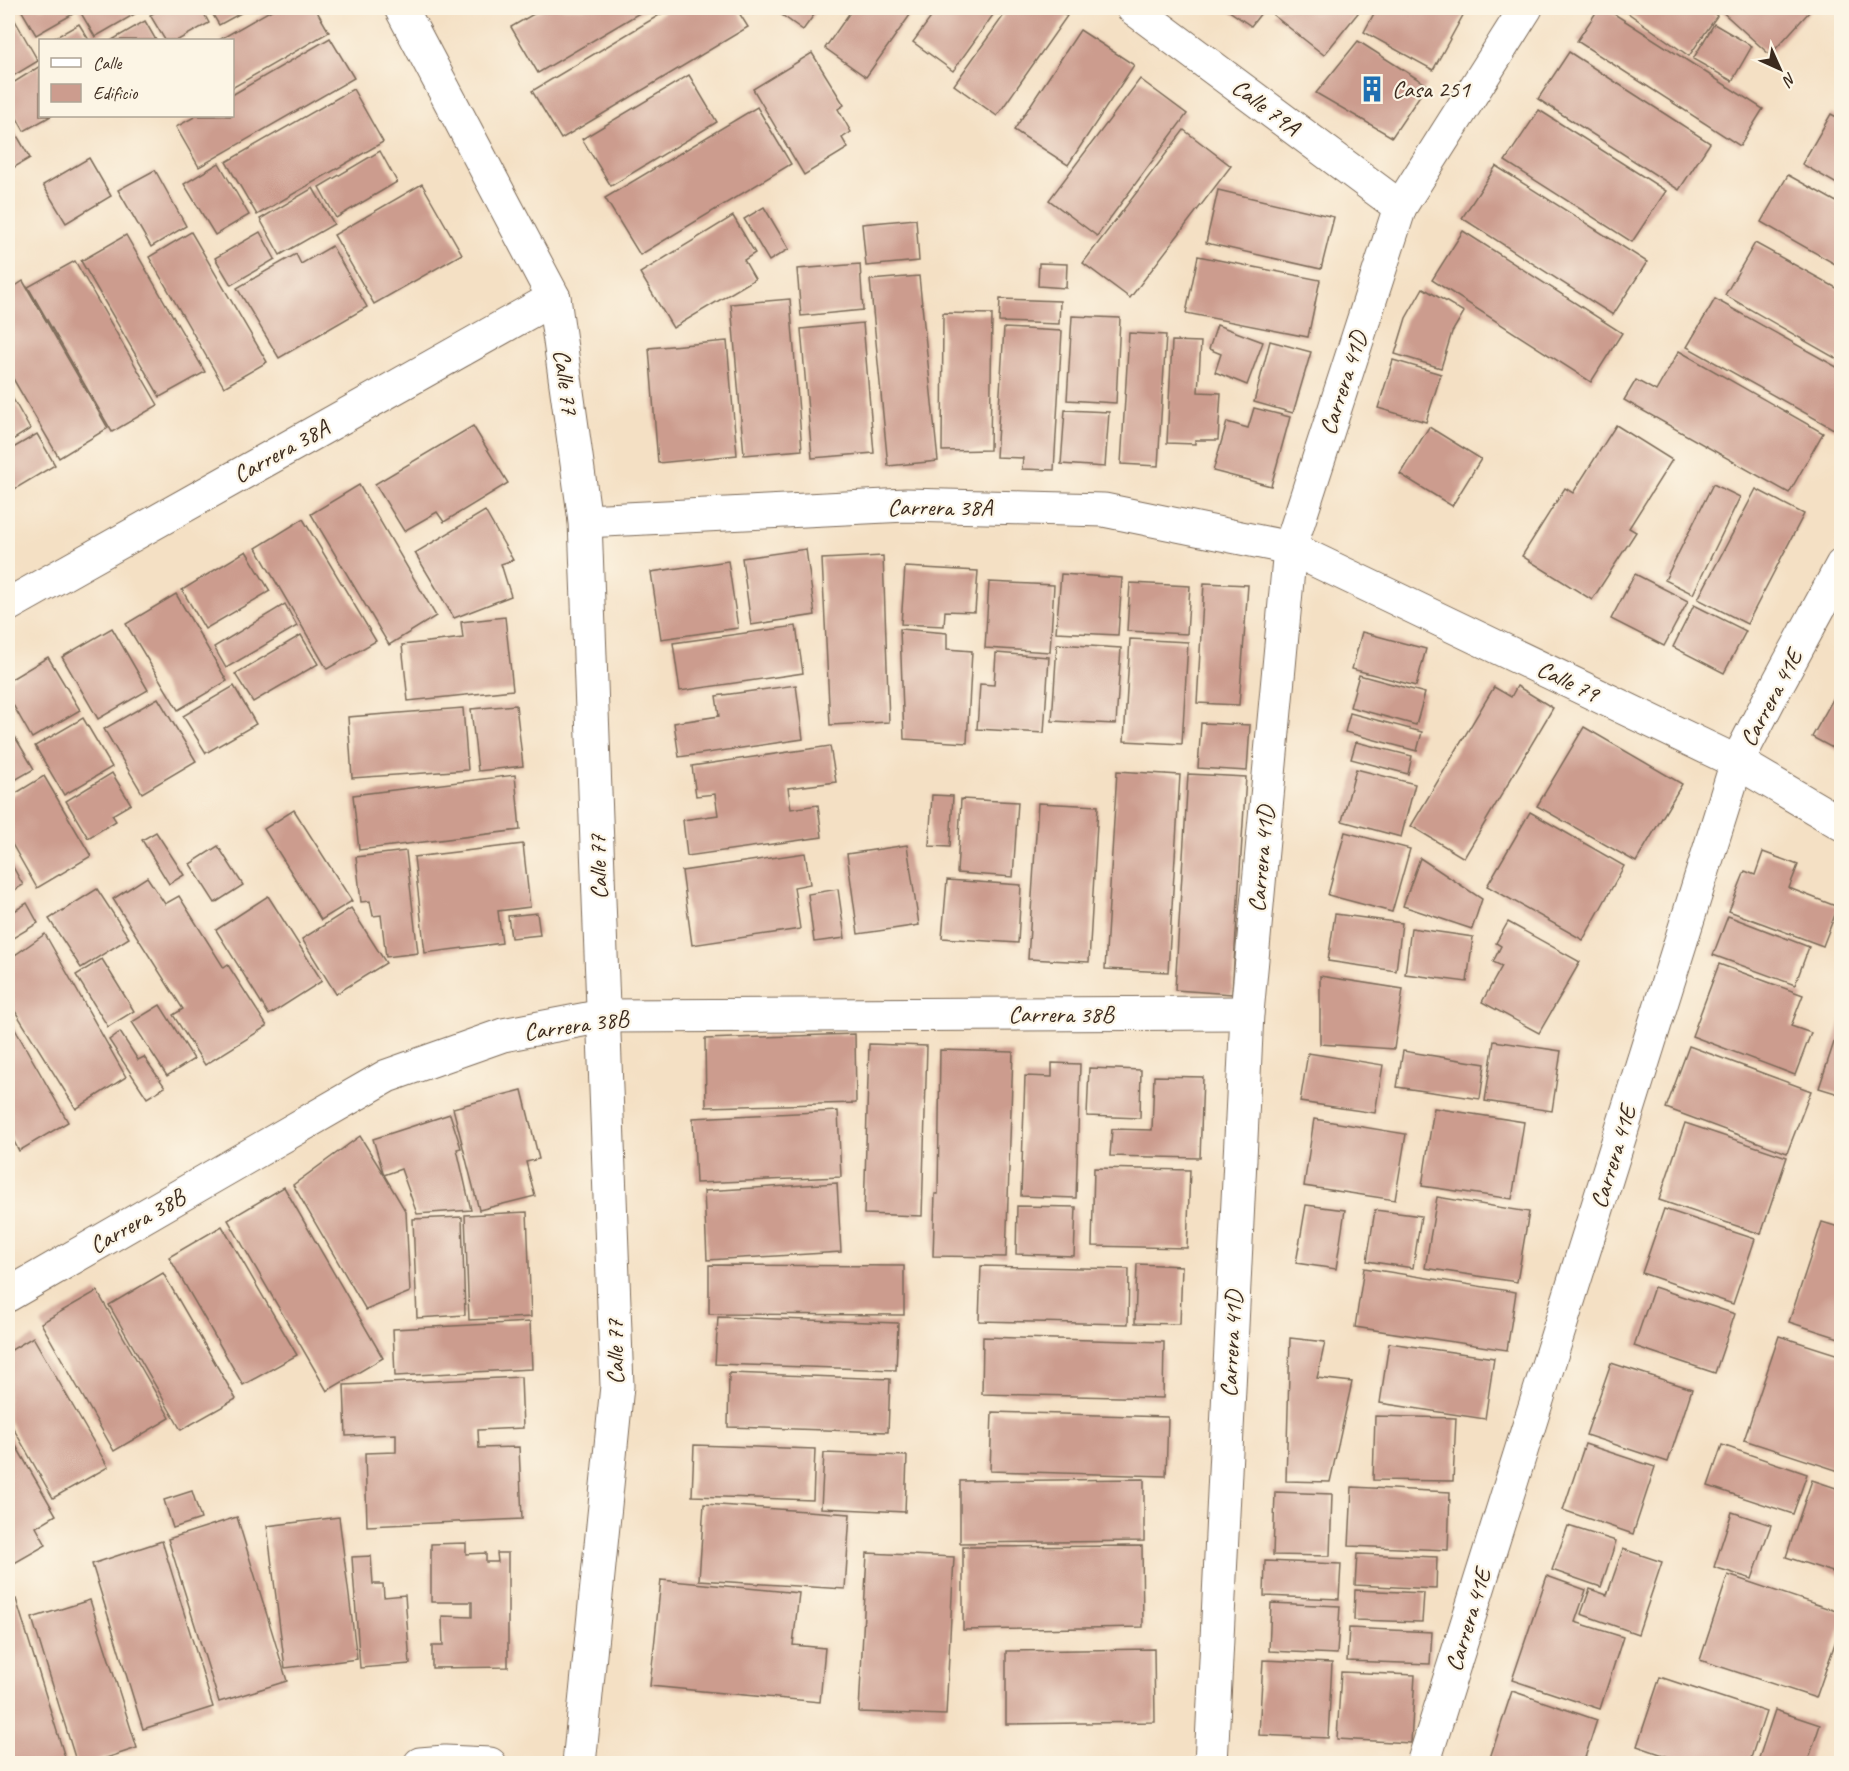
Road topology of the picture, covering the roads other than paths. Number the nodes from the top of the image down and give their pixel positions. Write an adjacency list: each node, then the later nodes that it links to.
1 (401, 8): 5 (street, Calle 77)
2 (1133, 8): 4 (street, Calle 79A)
3 (1526, 8): 4 (street, Carrera 41D)
4 (1400, 207): 7 (street, Carrera 41D)
5 (554, 298): 6 (street, Calle 77); 9 (street, Carrera 38A)
6 (585, 521): 7 (street, Carrera 38A); 13 (street, Calle 77)
7 (1290, 548): 10 (street, Calle 79); 12 (street, Carrera 41D)
8 (1842, 566): 10 (street, Carrera 41E)
9 (8, 604)
10 (1737, 762): 11 (street, Calle 79); 19 (street, Carrera 41E)
11 (1842, 824)
12 (1247, 1013): 13 (street, Carrera 38B); 18 (street, Carrera 41D)
13 (603, 1016): 14 (street, Carrera 38B); 17 (street, Calle 77)
14 (8, 1295)
15 (420, 1764): 16 (street)
16 (490, 1764)
17 (579, 1764)
18 (1211, 1764)
19 (1423, 1764)

